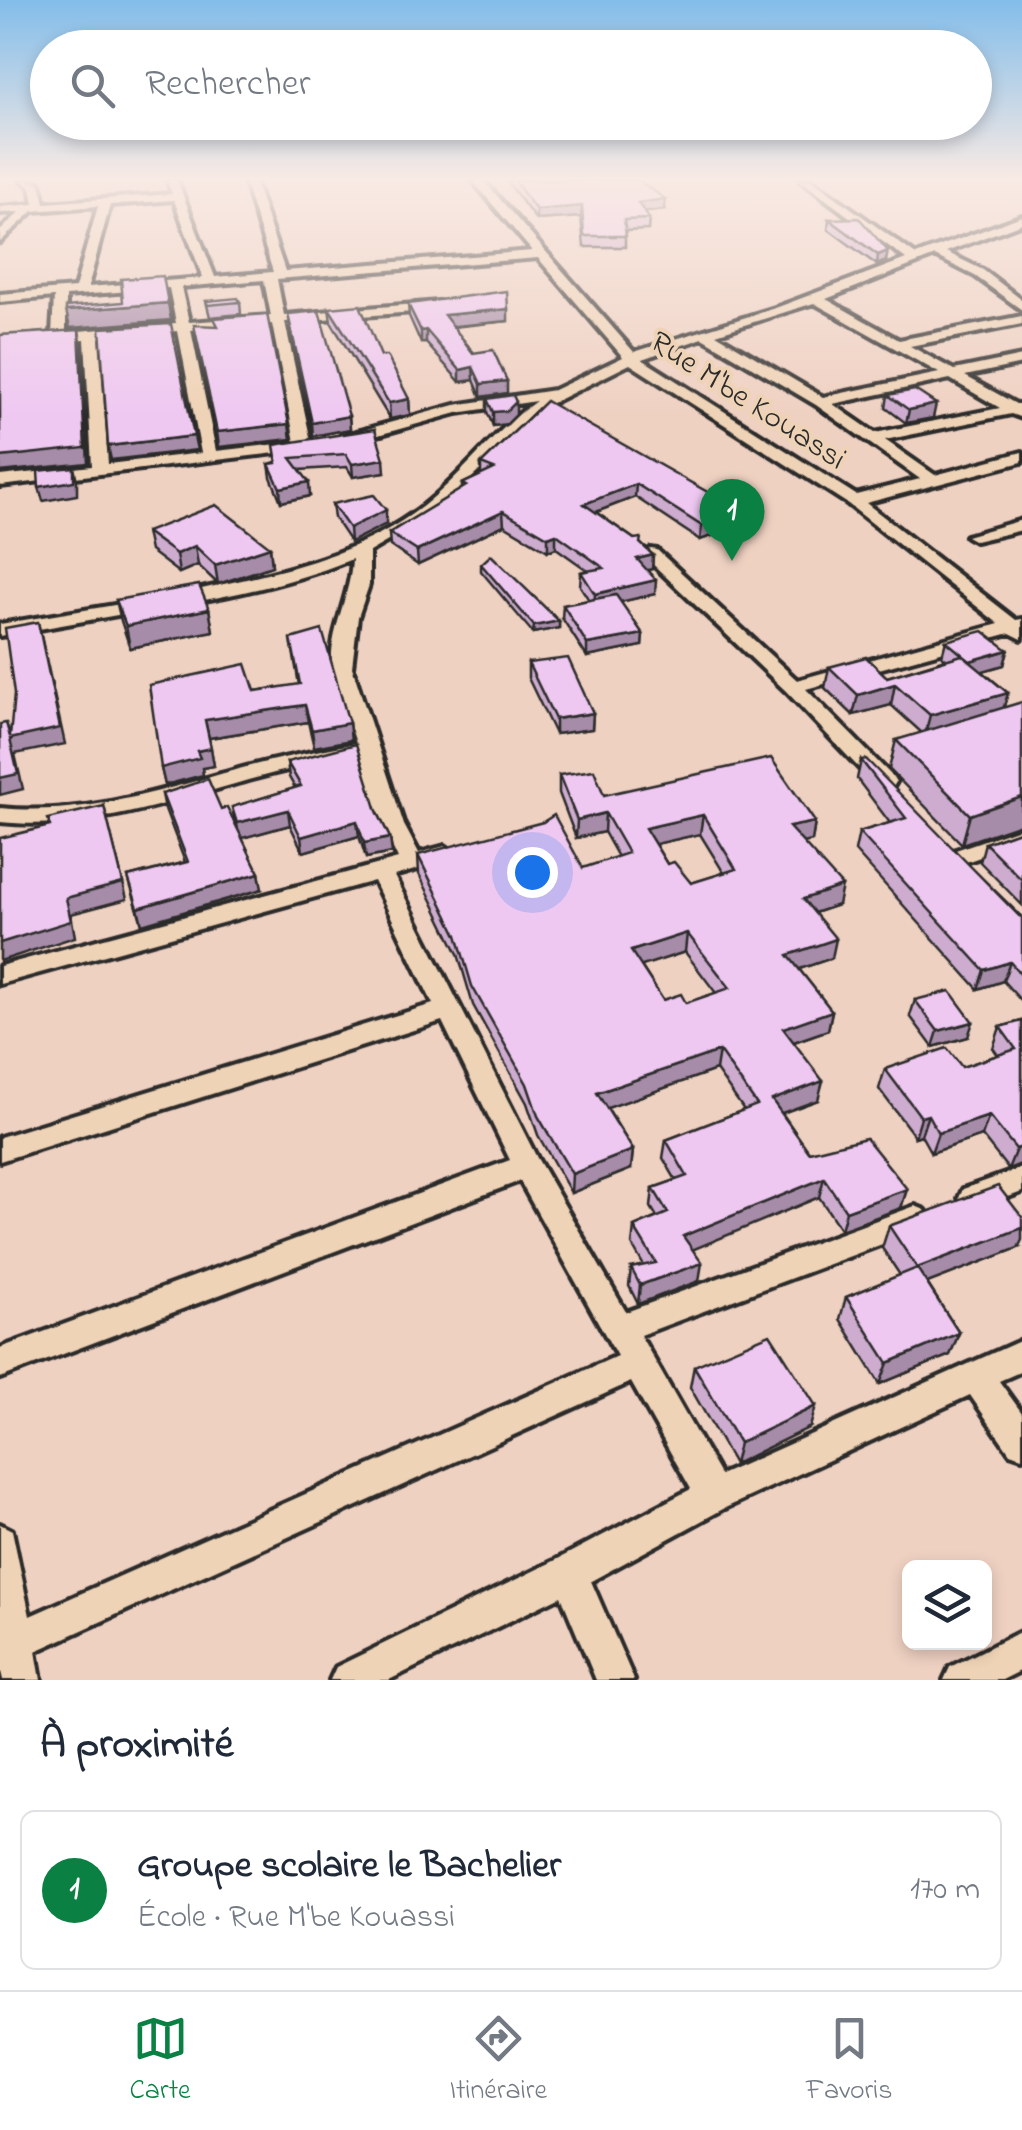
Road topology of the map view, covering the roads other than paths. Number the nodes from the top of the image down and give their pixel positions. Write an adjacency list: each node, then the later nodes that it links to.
1 (90, 258): 12 (street)
2 (201, 258): 9 (street)
3 (270, 258): 8 (street)
4 (515, 258): 11 (street)
5 (542, 258): 26 (street, Rue M'be Kouassi)
6 (911, 258): 15 (street)
7 (950, 258): 17 (street)
8 (275, 276): 9 (street); 11 (street); 18 (street)
9 (210, 282): 10 (street)
10 (175, 286): 12 (street); 20 (street)
11 (341, 292): 16 (street); 18 (street)
12 (80, 294): 13 (street)
13 (60, 295): 14 (street); 22 (street)
14 (0, 298)
15 (816, 299): 21 (street); 25 (street)
16 (459, 304)
17 (1022, 306)
18 (280, 320): 20 (street); 33 (street)
19 (1022, 320): 25 (street)
20 (185, 328): 23 (street); 34 (street)
21 (704, 334): 26 (street); 30 (street)
22 (59, 336): 23 (street); 24 (street)
23 (92, 336): 36 (street)
24 (0, 343)
25 (899, 344): 28 (street)
26 (631, 358): 29 (street); 39 (street, Rue M'be Kouassi)
27 (1022, 360): 28 (street)
28 (950, 374): 30 (street); 31 (street)
29 (559, 394): 33 (street); 42 (street)
30 (820, 402): 32 (street)
31 (1019, 410): 32 (street)
32 (872, 438): 37 (street)
33 (303, 446): 34 (street)
34 (210, 458): 36 (street)
35 (1022, 458): 37 (street)
36 (100, 466): 38 (street)
37 (932, 480): 39 (street)
38 (0, 481)
39 (854, 501): 44 (street, Rue M'be Kouassi)
40 (1022, 525): 41 (street)
41 (974, 536)
42 (361, 552): 45 (street); 47 (street)
43 (651, 554): 46 (street)
44 (1019, 627): 46 (street)
45 (0, 630)
46 (792, 687): 48 (street)
47 (366, 747): 49 (street); 53 (street)
48 (905, 804)
49 (0, 816)
50 (1022, 834): 52 (street)
51 (464, 850): 53 (street)
52 (955, 858)
53 (412, 863): 54 (street)
54 (380, 871): 55 (street); 56 (street)
55 (0, 975)
56 (448, 1009): 57 (street); 58 (street)
57 (0, 1149)
58 (527, 1166): 60 (street); 62 (street)
59 (1022, 1180): 60 (street)
60 (618, 1329): 63 (street)
61 (1022, 1354): 64 (street)
62 (0, 1363)
63 (638, 1363): 66 (street); 69 (street)
64 (977, 1377): 65 (street); 66 (street)
65 (1022, 1441)
66 (713, 1496): 68 (street)
67 (0, 1542): 69 (street)
68 (569, 1573): 72 (street); 73 (street)
69 (8, 1645): 71 (street)
70 (1022, 1650): 74 (street)
71 (22, 1680)
72 (350, 1680)
73 (616, 1680)
74 (963, 1680)

